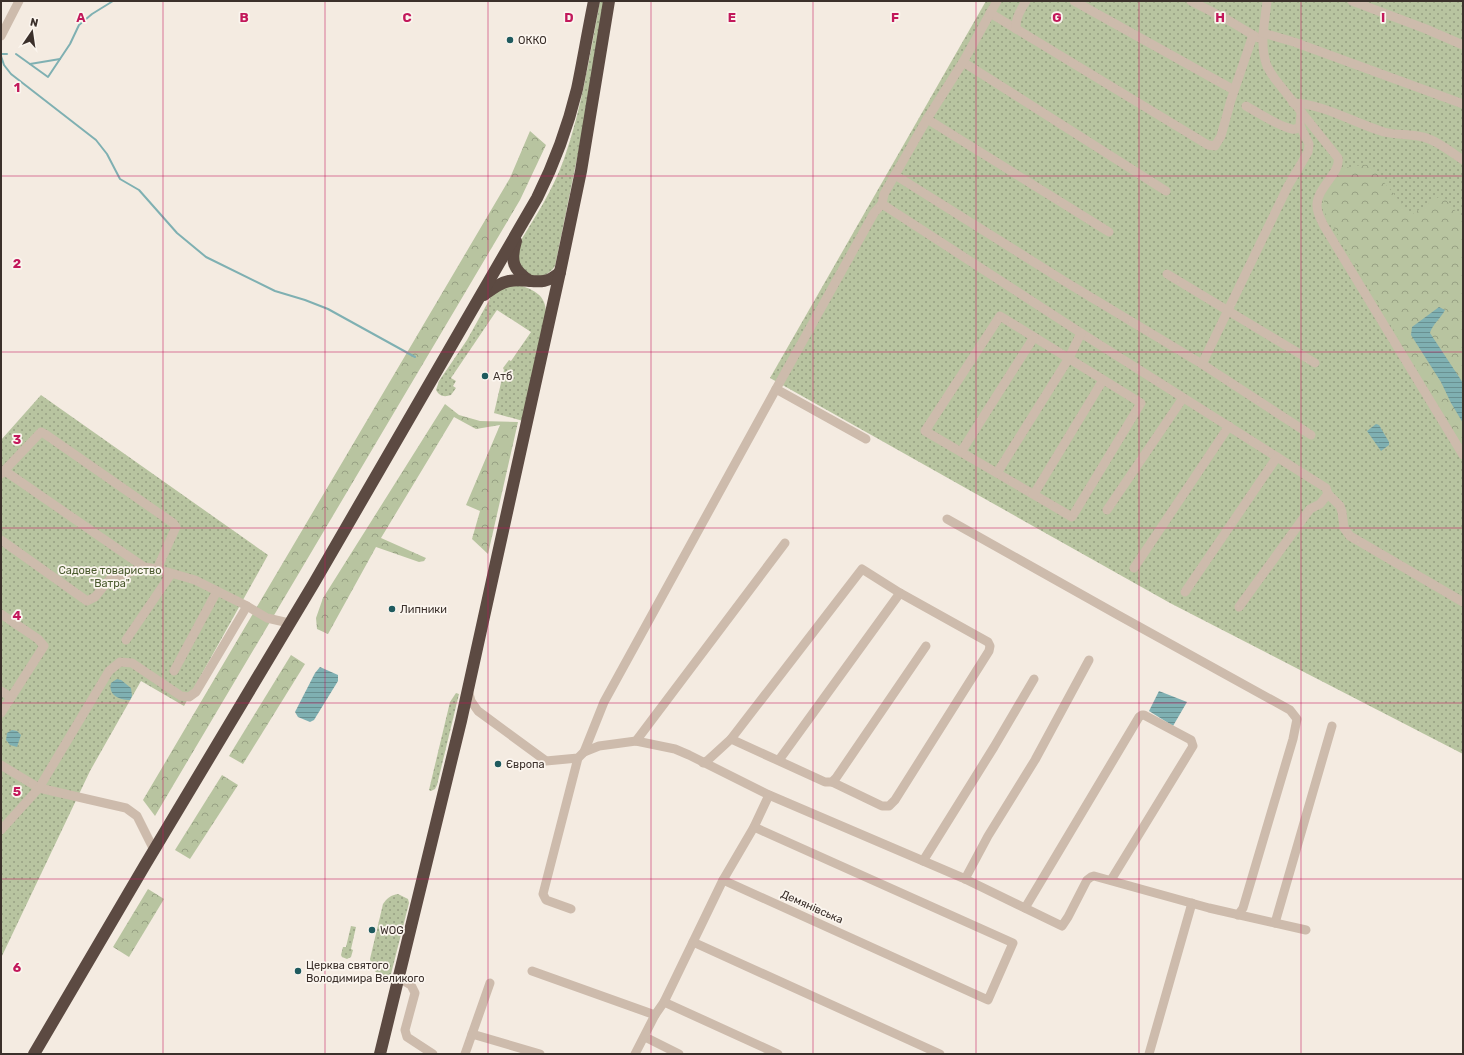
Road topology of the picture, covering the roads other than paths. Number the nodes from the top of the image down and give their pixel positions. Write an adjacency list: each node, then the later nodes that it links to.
1 (19, 1): 13 (street)
2 (594, 1): 28 (highway)
3 (609, 1): 30 (highway)
4 (997, 1): 10 (street)
5 (1026, 1): 11 (street)
6 (1074, 1): 17 (street)
7 (1191, 1): 12 (street)
8 (1267, 1): 14 (street)
9 (1352, 1): 15 (street)
10 (990, 13): 11 (street); 16 (street)
11 (1016, 29): 17 (street)
12 (1253, 35): 14 (street); 17 (street)
13 (1, 36)
14 (1263, 36): 18 (street); 19 (street)
15 (1463, 45)
16 (963, 62): 22 (street); 26 (street)
17 (1234, 90)
18 (1293, 103): 21 (street); 24 (street)
19 (1463, 104)
20 (1246, 106): 23 (street)
21 (1301, 113): 23 (street); 47 (street)
22 (927, 120): 25 (street); 29 (street)
23 (1300, 126): 34 (street)
24 (1463, 160)
25 (895, 175): 27 (street); 39 (street)
26 (1166, 191)
27 (882, 204): 35 (street); 41 (street)
28 (521, 227): 32 (highway); 33 (highway)
29 (1109, 232)
30 (560, 272): 32 (highway); 74 (highway)
31 (1167, 274): 34 (street)
32 (532, 282): 33 (highway)
33 (478, 299): 68 (highway)
34 (1227, 311): 38 (street); 39 (street)
35 (1081, 333): 37 (street); 42 (street)
36 (1034, 336): 37 (street); 46 (street); 46 (street)
37 (1069, 358): 40 (street); 50 (street)
38 (1315, 363)
39 (1202, 364): 44 (street)
40 (1104, 380): 51 (street); 51 (street)
41 (776, 389): 45 (street); 83 (street)
42 (1183, 398): 43 (street); 53 (street)
43 (1229, 426): 48 (street); 58 (street)
44 (1311, 435)
45 (866, 438)
46 (961, 452): 50 (street)
47 (1463, 455)
48 (1277, 457): 52 (street); 62 (street)
49 (3, 473): 57 (street); 59 (street)
50 (997, 474): 51 (street)
51 (1034, 494)
52 (1328, 494): 64 (street); 66 (street)
53 (1107, 510)
54 (947, 519): 100 (street)
55 (1, 540): 57 (street)
56 (785, 543): 82 (street)
57 (144, 567): 59 (street)
58 (1134, 568)
59 (157, 569): 60 (street)
60 (171, 574): 61 (street); 69 (street)
61 (217, 591): 65 (street); 72 (street)
62 (1185, 592)
63 (900, 593): 81 (street); 84 (street); 87 (street)
64 (1463, 602)
65 (247, 606): 68 (street); 88 (street)
66 (1239, 607)
67 (1, 614): 76 (street)
68 (289, 623): 92 (highway)
69 (126, 640)
70 (926, 646): 87 (street)
71 (1090, 660): 94 (street)
72 (174, 671)
73 (1034, 679): 93 (street)
74 (468, 688): 77 (street); 79 (highway)
75 (1, 691): 76 (street)
76 (11, 697): 78 (street)
77 (478, 711): 79 (street); 83 (street)
78 (1, 713)
79 (461, 721): 105 (highway)
80 (1332, 726): 101 (street)
81 (731, 739): 84 (street); 85 (street)
82 (636, 741): 83 (street); 85 (street)
83 (581, 755): 99 (street)
84 (779, 760): 87 (street)
85 (703, 763): 89 (street)
86 (1, 765): 88 (street)
87 (832, 782)
88 (38, 788): 91 (street); 92 (street)
89 (769, 795): 90 (street); 93 (street)
90 (754, 827): 95 (street); 95 (street, Демянівська)
91 (1, 830)
92 (154, 850): 111 (highway)
93 (923, 861): 94 (street)
94 (965, 879): 98 (street)
95 (723, 880): 103 (street)
96 (1111, 880): 97 (street); 98 (street); 98 (street)
97 (1192, 903): 100 (street); 120 (street)
98 (1025, 908)
99 (571, 909)
100 (1238, 915): 101 (street)
101 (1275, 923): 102 (street)
102 (1306, 930)
103 (693, 942): 107 (street); 119 (street)
104 (532, 971): 108 (street)
105 (399, 978): 112 (highway); 113 (street)
106 (490, 983): 109 (street)
107 (664, 1002): 108 (street); 118 (street)
108 (655, 1015): 110 (street)
109 (472, 1034): 114 (street); 115 (street)
110 (645, 1038): 116 (street); 117 (street)
111 (34, 1054)
112 (380, 1054)
113 (433, 1054)
114 (465, 1054)
115 (540, 1054)
116 (635, 1054)
117 (679, 1054)
118 (778, 1054)
119 (940, 1054)
120 (1149, 1054)

